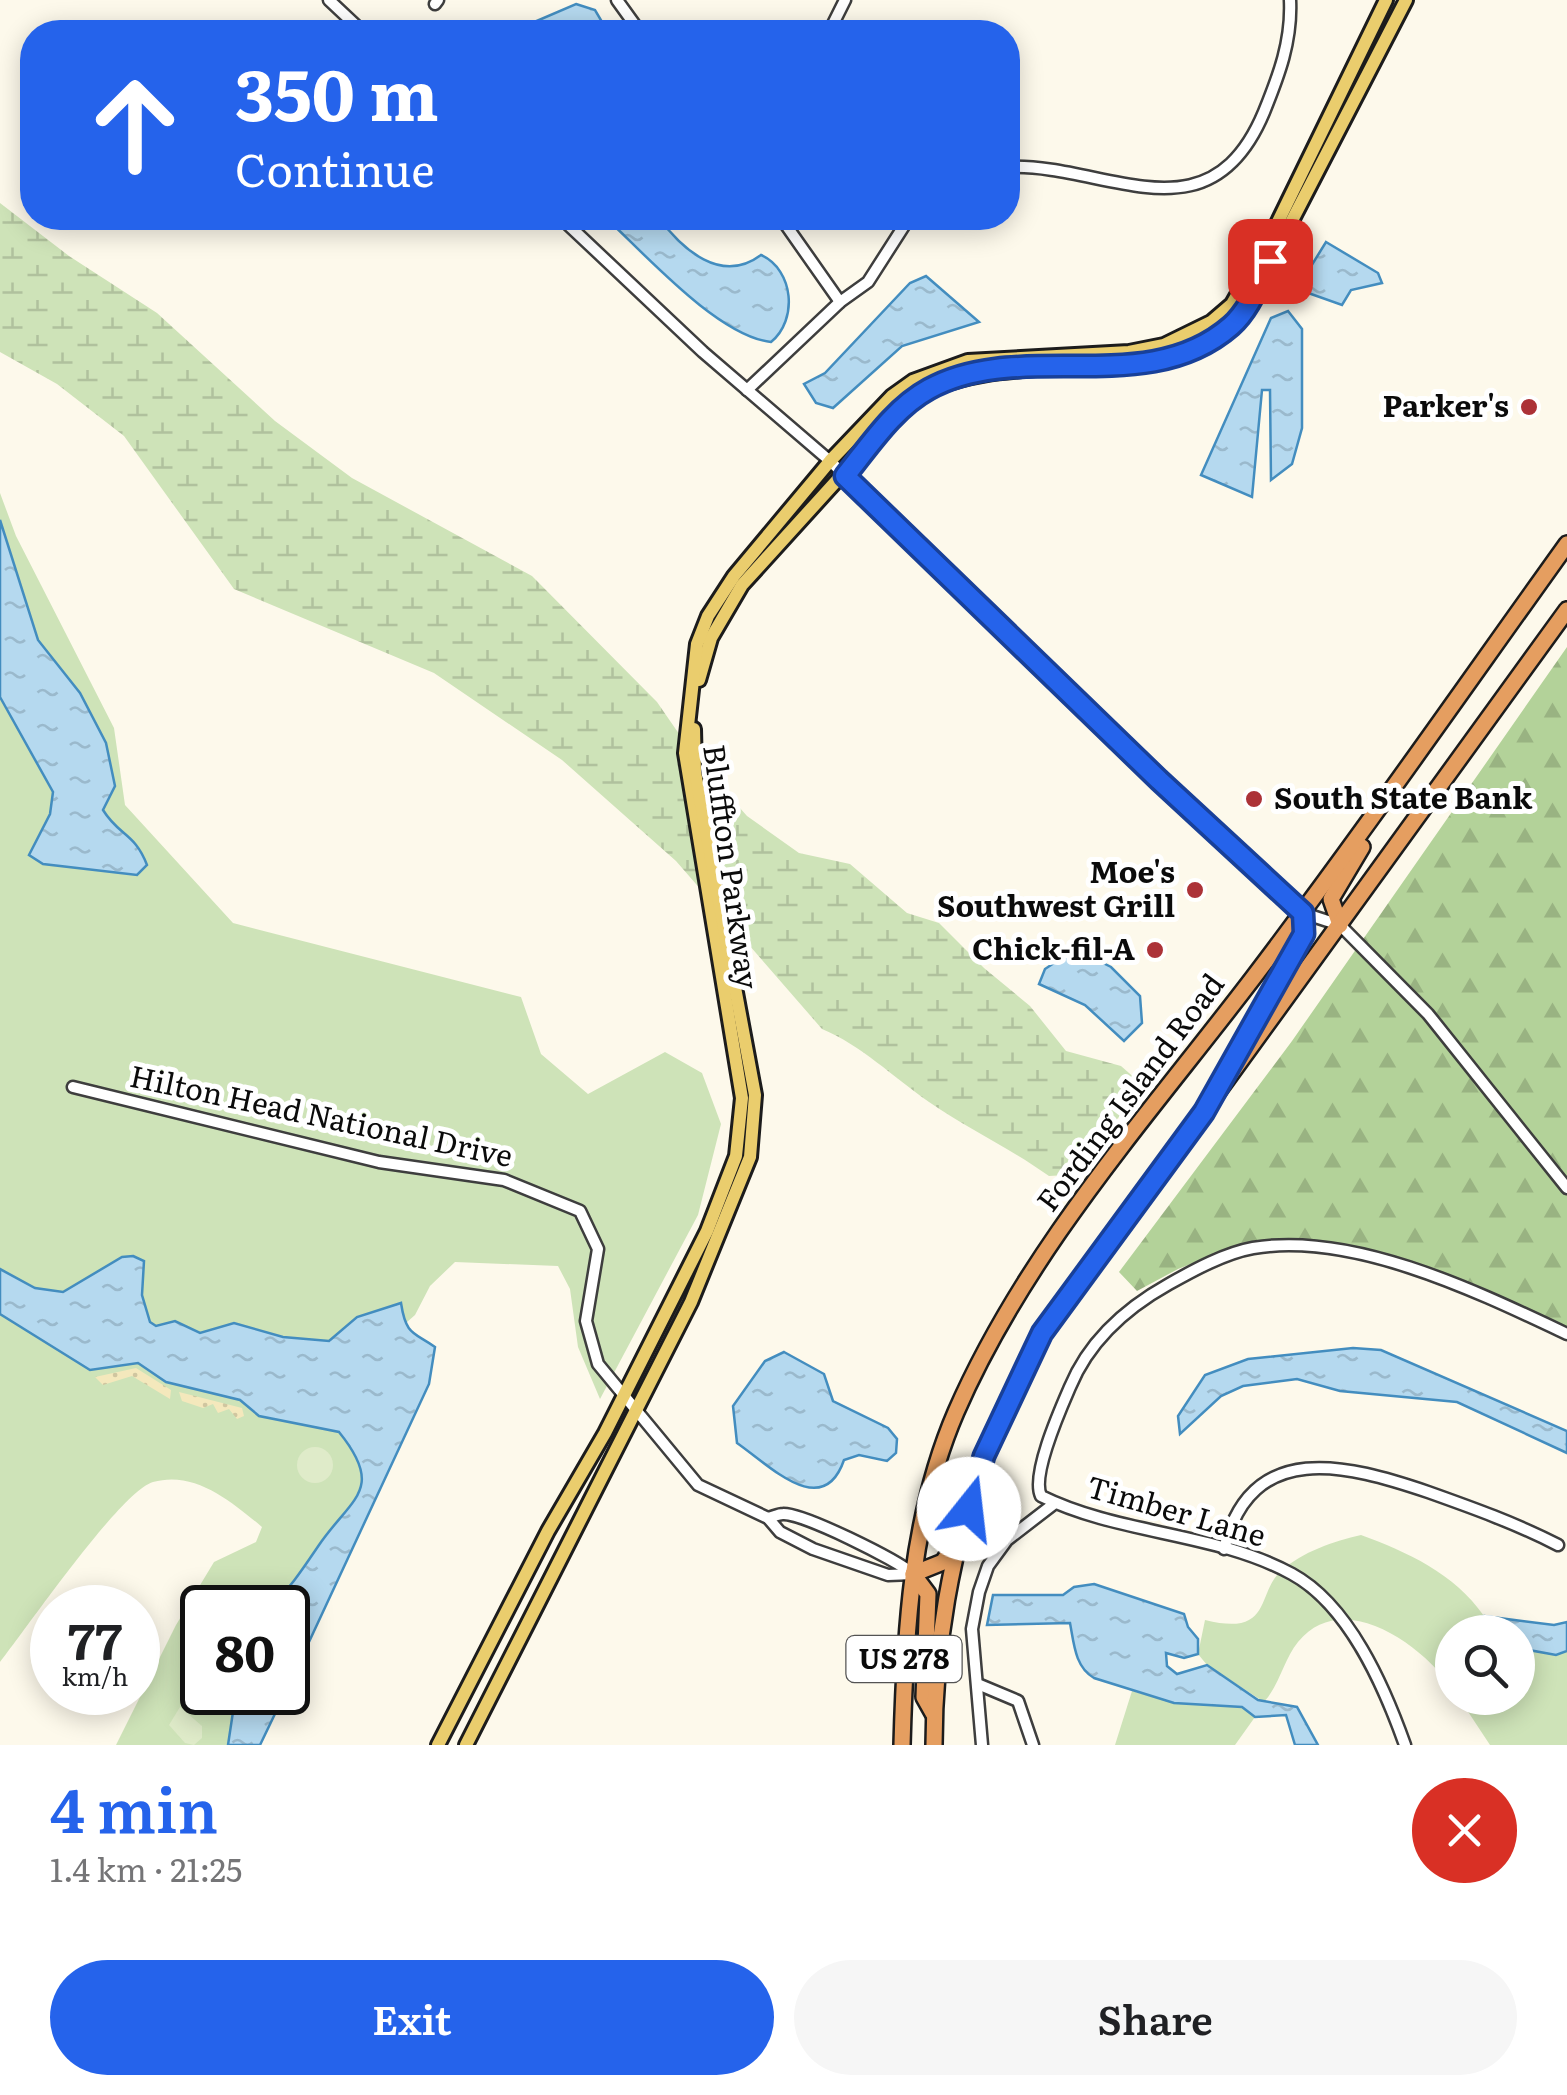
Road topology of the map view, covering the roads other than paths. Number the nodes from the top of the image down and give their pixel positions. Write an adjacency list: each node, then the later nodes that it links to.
1 (329, 0): 5 (street)
2 (1290, 0): 6 (street)
3 (1386, 0): 12 (main road, Bluffton Parkway)
4 (1406, 0): 13 (main road, Bluffton Parkway)
5 (351, 20)
6 (1020, 169)
7 (575, 230): 11 (street)
8 (789, 230): 10 (street)
9 (901, 230): 10 (street)
10 (840, 302): 11 (street)
11 (748, 390): 12 (street)
12 (830, 461): 13 (street); 23 (main road, Bluffton Parkway)
13 (845, 476): 17 (street); 24 (main road, Bluffton Parkway)
14 (1567, 544): 16 (highway, Fording Island Road / US 278)
15 (1567, 610): 18 (highway, US 278)
16 (1423, 745): 17 (highway, Fording Island Road / US 278); 18 (highway)
17 (1303, 913): 18 (street); 20 (highway); 32 (highway, Fording Island Road / US 278)
18 (1340, 925): 20 (highway, US 278); 21 (street)
19 (74, 1087): 23 (street, Hilton Head National Drive)
20 (1204, 1112): 27 (highway, US 278)
21 (1567, 1188)
22 (1567, 1334): 25 (street, Timber Lane)
23 (623, 1398): 24 (street, Hilton Head National Drive); 35 (main road, Bluffton Parkway)
24 (635, 1414): 26 (street, Hilton Head National Drive); 36 (main road, Bluffton Parkway)
25 (1055, 1503): 30 (street, Timber Lane); 33 (street)
26 (768, 1518): 28 (street, Hilton Head National Drive); 31 (street, Hilton Head National Drive)
27 (962, 1535): 32 (highway); 34 (highway, US 278)
28 (858, 1543): 31 (street); 32 (street, Hilton Head National Drive)
29 (1558, 1545): 30 (street)
30 (1224, 1549): 41 (street, Timber Lane)
31 (849, 1561): 32 (street, Hilton Head National Drive)
32 (914, 1574): 34 (highway); 37 (highway, Fording Island Road / US 278)
33 (980, 1685): 39 (street); 40 (street)
34 (934, 1714): 38 (highway, US 278)
35 (438, 1745)
36 (466, 1745)
37 (902, 1745)
38 (934, 1745)
39 (982, 1745)
40 (1033, 1745)
41 (1405, 1745)

